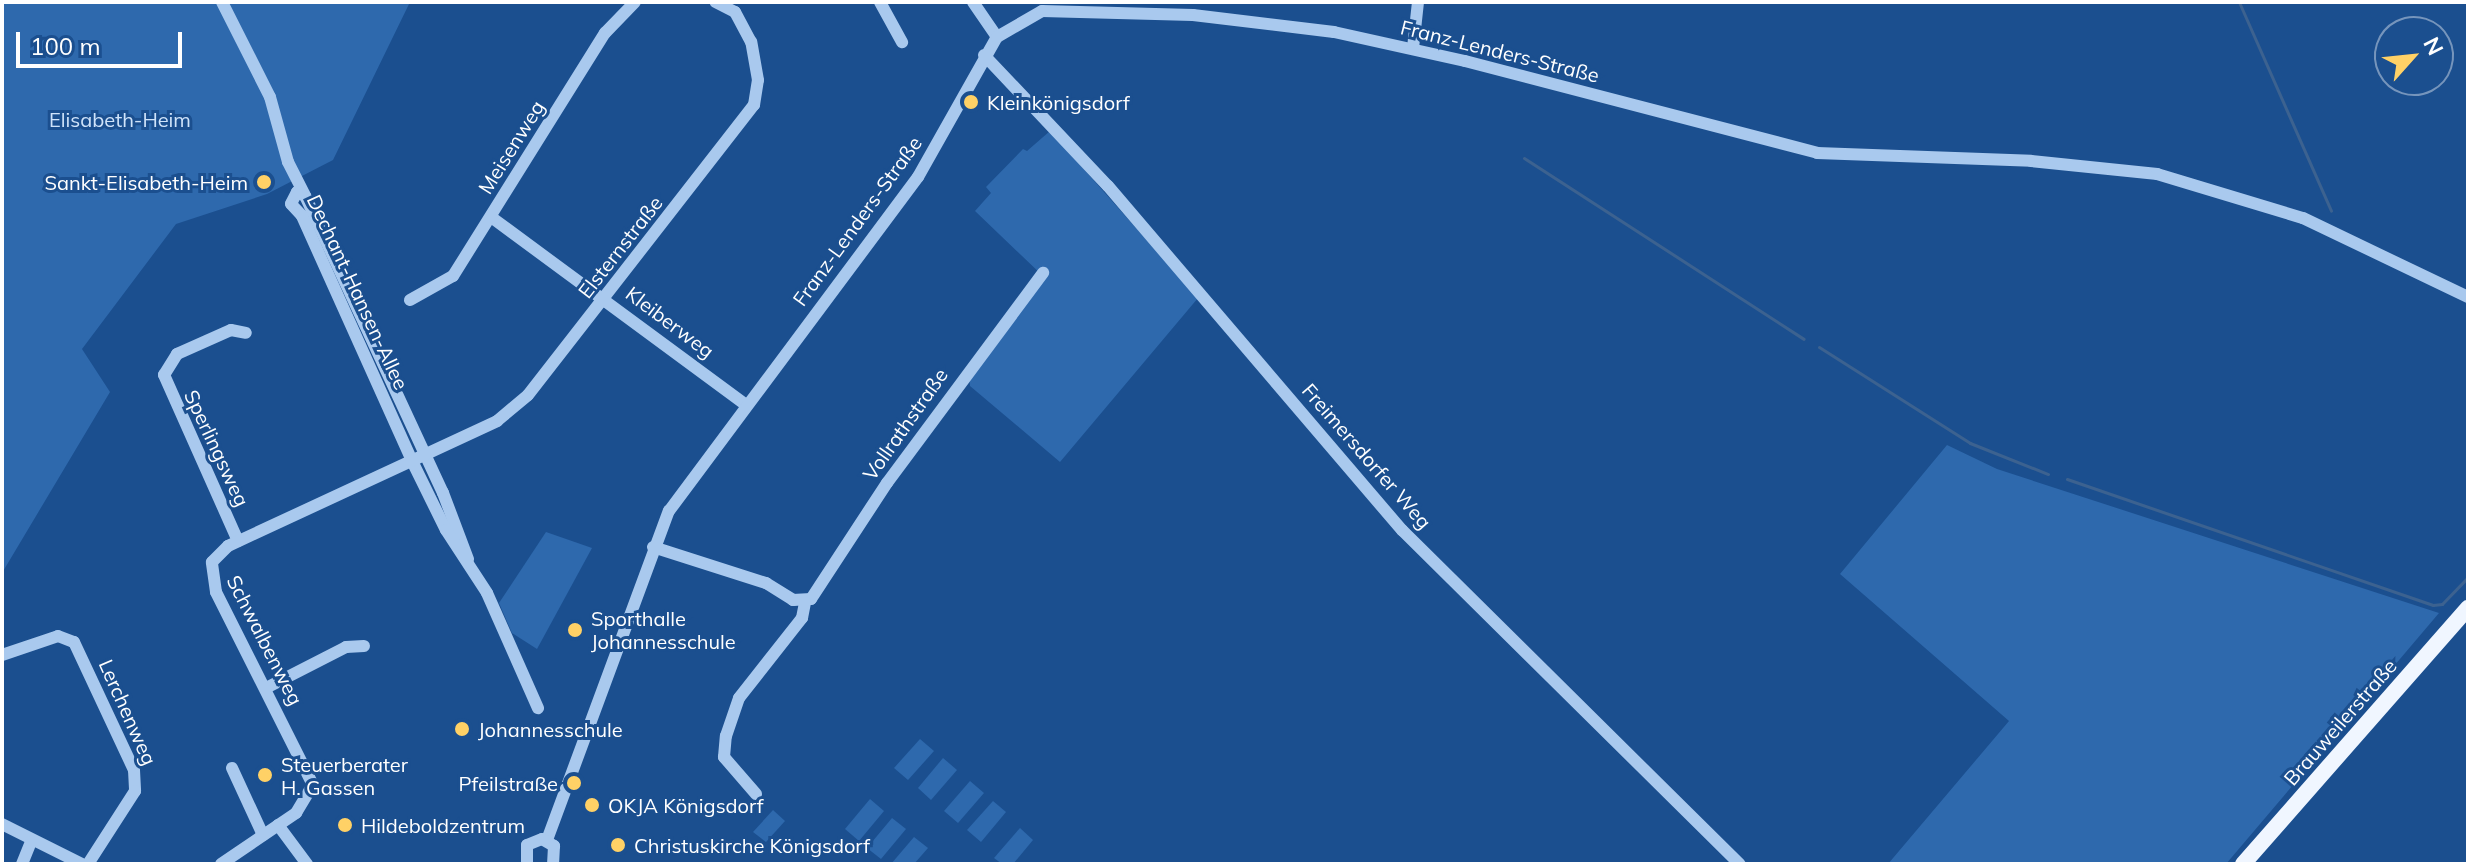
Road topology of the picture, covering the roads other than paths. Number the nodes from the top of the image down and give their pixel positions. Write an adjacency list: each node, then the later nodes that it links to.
1 (222, 2): 11 (street)
2 (635, 2): 12 (street, Meisenweg)
3 (880, 2): 8 (street)
4 (973, 2): 7 (street)
5 (1418, 2): 9 (street)
6 (721, 3): 15 (street, Elsternstraße)
7 (997, 37): 9 (street, Franz-Lenders-Straße); 10 (street, Franz-Lenders-Straße)
8 (902, 42)
9 (1413, 48): 14 (street, Franz-Lenders-Straße)
10 (984, 55): 18 (street, Franz-Lenders-Straße); 44 (street, Freimersdorfer Weg)
11 (305, 196): 19 (street, Dechant-Hansen-Allee); 20 (street, Dechant-Hansen-Allee)
12 (491, 217): 15 (street, Kleiberweg); 16 (street, Meisenweg)
13 (1043, 273): 24 (street, Vollrathstraße)
14 (2468, 297)
15 (606, 298): 18 (street, Kleiberweg); 19 (street, Elsternstraße)
16 (410, 300)
17 (246, 333): 21 (street, Sperlingsweg)
18 (745, 404): 22 (street, Franz-Lenders-Straße)
19 (425, 455): 20 (street, Elsternstraße); 23 (street, Dechant-Hansen-Allee)
20 (412, 461): 21 (street, Schwalbenweg); 23 (street, Dechant-Hansen-Allee)
21 (238, 541): 28 (street, Schwalbenweg)
22 (653, 547): 24 (street); 35 (street, Franz-Lenders-Straße)
23 (468, 559): 29 (street, Dechant-Hansen-Allee)
24 (805, 602): 31 (street, Vollrathstraße)
25 (2468, 608): 45 (main road, Brauweilerstraße)
26 (364, 646): 28 (street)
27 (2, 655): 40 (street, Lerchenweg)
28 (266, 688): 33 (street, Schwalbenweg)
29 (538, 708)
30 (232, 768): 34 (street)
31 (756, 794)
32 (2, 824): 36 (street)
33 (278, 825): 34 (street, Schwalbenweg); 42 (street)
34 (263, 835): 41 (street, Schwalbenweg)
35 (547, 840): 37 (street); 43 (street, Franz-Lenders-Straße)
36 (31, 842): 38 (street); 39 (street)
37 (559, 863)
38 (22, 864)
39 (82, 864)
40 (88, 864)
41 (221, 864)
42 (307, 864)
43 (527, 864)
44 (1740, 864)
45 (2243, 864)

